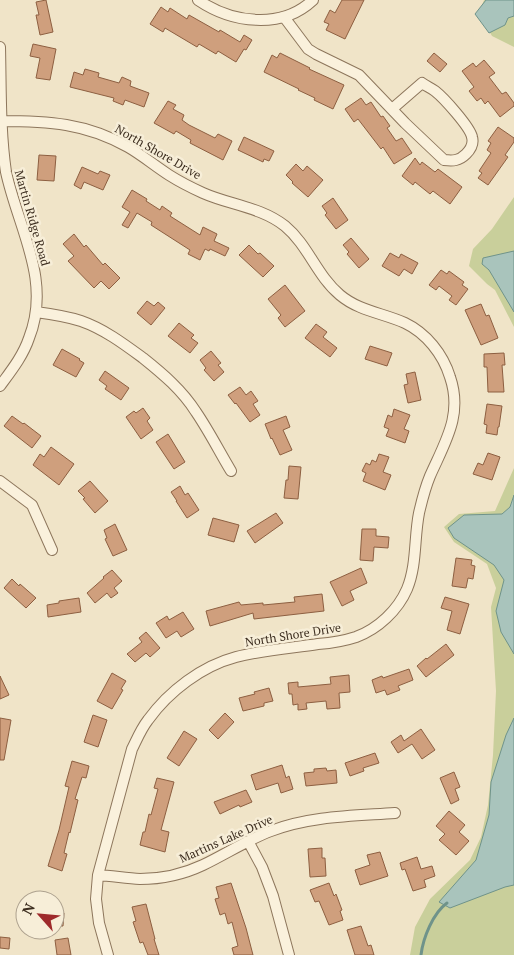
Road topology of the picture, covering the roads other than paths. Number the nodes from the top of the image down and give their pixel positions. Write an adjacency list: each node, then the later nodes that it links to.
1 (198, 0): 3 (street)
2 (313, 0): 3 (street)
3 (284, 17): 5 (street)
4 (0, 49): 6 (street, Martin Ridge Road)
5 (392, 109): 5 (street)
6 (0, 121): 7 (street, Martin Ridge Road); 14 (street, North Shore Drive)
7 (36, 312): 8 (street, Martin Ridge Road); 9 (street)
8 (0, 386)
9 (231, 471)
10 (0, 482): 11 (street)
11 (52, 550)
12 (394, 813): 13 (street, Martins Lake Drive)
13 (248, 841): 14 (street, Martins Lake Drive); 16 (street)
14 (98, 875): 15 (street, North Shore Drive)
15 (108, 955)
16 (289, 955)

